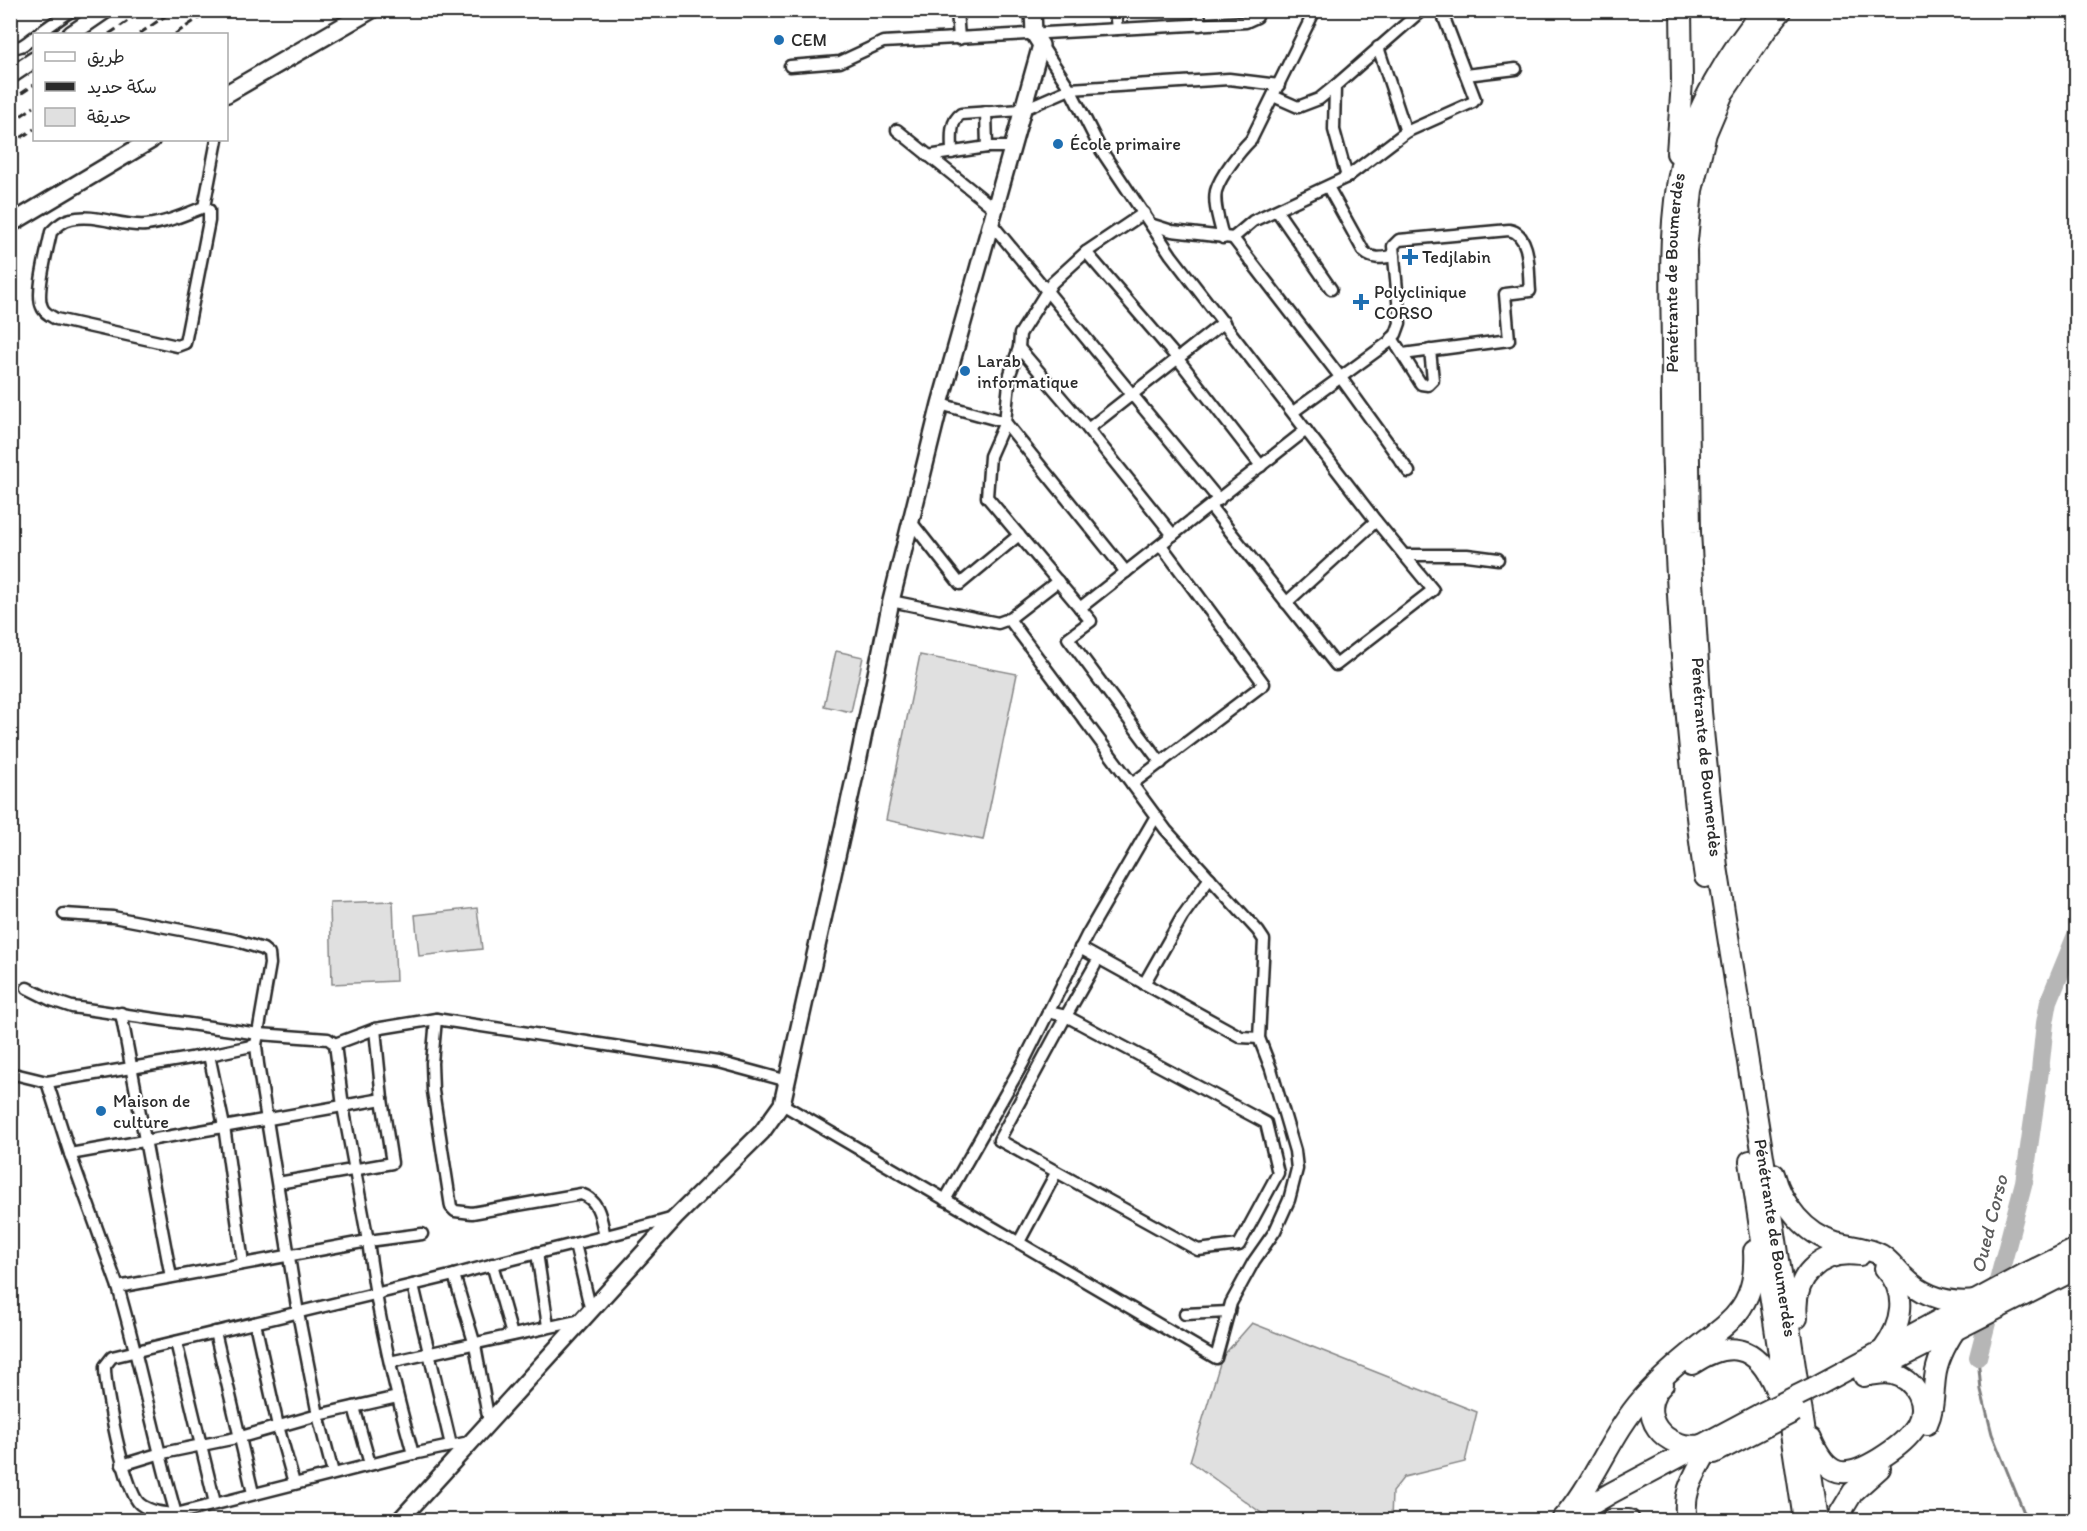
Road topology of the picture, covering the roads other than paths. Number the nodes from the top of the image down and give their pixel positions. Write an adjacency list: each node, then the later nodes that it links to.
1 (72, 10): 18 (street)
2 (106, 10): 19 (main road)
3 (371, 10): 33 (main road)
4 (957, 10): 21 (street)
5 (1033, 10): 22 (main road)
6 (1116, 10): 17 (street)
7 (1199, 10): 16 (street)
8 (1259, 10): 16 (street)
9 (1422, 10): 24 (street)
10 (1441, 10): 28 (street)
11 (1681, 10): 51 (highway)
12 (1764, 10): 51 (highway, Pénétrante de Boumerdès)
13 (1782, 10): 34 (highway, Pénétrante de Boumerdès)
14 (1791, 10): 34 (highway)
15 (1313, 12): 30 (street)
16 (1200, 25): 17 (street)
17 (1117, 29): 22 (street)
18 (40, 33)
19 (72, 33)
20 (33, 38): 23 (street)
21 (959, 39): 22 (street); 26 (street)
22 (1037, 40): 32 (street); 36 (main road)
23 (10, 46)
24 (1378, 47): 31 (street); 39 (street)
25 (33, 61): 29 (main road)
26 (790, 66)
27 (1516, 69): 28 (street)
28 (1466, 75): 39 (street)
29 (10, 76)
30 (1279, 85): 32 (street); 35 (street)
31 (1335, 86): 35 (street); 46 (street)
32 (1070, 89): 36 (street); 50 (street)
33 (228, 93)
34 (1723, 93): 114 (highway, Pénétrante de Boumerdès)
35 (1274, 96): 55 (street)
36 (1022, 110): 37 (street); 43 (main road)
37 (986, 112): 42 (street); 44 (street)
38 (897, 130): 45 (street)
39 (1406, 132): 46 (street)
40 (149, 141): 53 (main road)
41 (217, 141): 48 (street)
42 (987, 147): 43 (street); 44 (street)
43 (1012, 147): 52 (main road)
44 (952, 153): 45 (street)
45 (927, 156): 52 (street)
46 (1347, 177): 47 (street)
47 (1328, 187): 49 (street); 57 (street)
48 (204, 207): 48 (street)
49 (1277, 211): 55 (street); 58 (street)
50 (1144, 213): 54 (street); 56 (street)
51 (1673, 213): 124 (highway, Pénétrante de Boumerdès)
52 (993, 216): 59 (street); 68 (main road)
53 (10, 224)
54 (1152, 225): 55 (street); 60 (street)
55 (1228, 238): 66 (street)
56 (1086, 252): 59 (street); 65 (street)
57 (1394, 256): 61 (street); 63 (street)
58 (1331, 289)
59 (1047, 290): 62 (street); 67 (street)
60 (1224, 322): 65 (street); 69 (street)
61 (1392, 338): 64 (street); 66 (street)
62 (1019, 348): 70 (street); 71 (street)
63 (1430, 350): 64 (street); 64 (street)
64 (1403, 354)
65 (1178, 359): 67 (street); 73 (street)
66 (1341, 378): 69 (street); 74 (street)
67 (1132, 394): 71 (street); 75 (street)
68 (940, 404): 70 (street); 77 (main road)
69 (1293, 412): 72 (street)
70 (1005, 422): 78 (street); 83 (street)
71 (1088, 429): 79 (street)
72 (1306, 430): 73 (street); 76 (street)
73 (1262, 466): 75 (street)
74 (1409, 472)
75 (1214, 503): 79 (street); 86 (street)
76 (1376, 520): 81 (street); 86 (street)
77 (912, 522): 78 (street); 85 (main road)
78 (1019, 535): 84 (street)
79 (1173, 535): 80 (street)
80 (1161, 545): 83 (street); 89 (street)
81 (1404, 555): 82 (street); 86 (street)
82 (1498, 559)
83 (1126, 572): 87 (street)
84 (1058, 581): 87 (street); 88 (street)
85 (891, 601): 88 (street); 109 (main road)
86 (1286, 603)
87 (1080, 608): 89 (street)
88 (1009, 619): 90 (street)
89 (1161, 763): 90 (street)
90 (1132, 784): 91 (street)
91 (1156, 816): 92 (street); 94 (street)
92 (1210, 878): 96 (street); 103 (street)
93 (63, 914): 104 (street)
94 (1080, 948): 96 (street); 98 (street)
95 (1095, 965): 100 (street)
96 (1144, 984): 103 (street)
97 (27, 988): 99 (street)
98 (1048, 1012): 100 (street); 117 (street)
99 (121, 1013): 104 (street); 107 (street)
100 (1066, 1016): 119 (street); 122 (street)
101 (436, 1019): 102 (street); 109 (street); 128 (street)
102 (375, 1029): 105 (street); 111 (street)
103 (1259, 1038): 145 (street)
104 (257, 1040): 105 (street); 106 (street); 115 (street)
105 (335, 1044): 113 (street)
106 (209, 1054): 107 (street); 116 (street)
107 (131, 1067): 110 (street); 118 (street)
108 (10, 1073): 110 (street)
109 (788, 1081): 112 (main road)
110 (47, 1082): 120 (street)
111 (382, 1099): 113 (street); 121 (street)
112 (782, 1104): 125 (street); 126 (main road)
113 (343, 1106): 115 (street); 121 (street)
114 (1755, 1110): 144 (highway); 159 (highway, Pénétrante de Boumerdès)
115 (267, 1119): 116 (street); 123 (street)
116 (224, 1126): 118 (street); 135 (street)
117 (983, 1134): 119 (street); 125 (street)
118 (147, 1140): 120 (street); 139 (street)
119 (999, 1140): 122 (street)
120 (70, 1154): 142 (street)
121 (355, 1168): 123 (street); 129 (street)
122 (1056, 1173): 130 (street)
123 (278, 1183): 134 (street)
124 (1754, 1188): 168 (highway, Pénétrante de Boumerdès); 185 (highway)
125 (945, 1200): 130 (street)
126 (675, 1218): 128 (street); 148 (main road)
127 (422, 1234): 129 (street)
128 (605, 1237): 131 (street)
129 (368, 1241): 134 (street); 143 (street)
130 (1019, 1242): 145 (street)
131 (575, 1244): 133 (street); 148 (street)
132 (2076, 1249): 141 (highway)
133 (537, 1253): 136 (street); 150 (street)
134 (290, 1256): 135 (street); 146 (street)
135 (243, 1263): 139 (street)
136 (492, 1264): 138 (street); 153 (street)
137 (2076, 1269): 141 (highway)
138 (454, 1275): 140 (street); 155 (street)
139 (171, 1277): 142 (street)
140 (413, 1285): 143 (street); 158 (street)
141 (2024, 1285): 144 (highway)
142 (118, 1287): 156 (street)
143 (375, 1294): 146 (street); 160 (street)
144 (1981, 1305): 151 (highway); 157 (highway)
145 (1229, 1312): 147 (street)
146 (297, 1313): 149 (street); 165 (street)
147 (1185, 1314)
148 (587, 1316): 150 (street); 166 (main road)
149 (255, 1323): 152 (street); 167 (street)
150 (548, 1326): 153 (street)
151 (1955, 1330): 161 (highway); 193 (highway)
152 (215, 1332): 154 (street); 169 (street)
153 (512, 1335): 155 (street)
154 (176, 1342): 156 (street); 172 (street)
155 (475, 1345): 158 (street); 166 (street)
156 (136, 1351): 174 (street); 177 (street)
157 (1882, 1351): 159 (highway); 162 (highway)
158 (429, 1354): 160 (street); 171 (street)
159 (1794, 1358): 168 (highway, Pénétrante de Boumerdès)
160 (390, 1362): 163 (street)
161 (1864, 1376): 162 (highway); 168 (highway)
162 (1815, 1394): 173 (highway, bridge)
163 (397, 1397): 164 (street); 175 (street)
164 (354, 1407): 165 (street); 176 (street)
165 (318, 1415): 167 (street); 178 (street)
166 (489, 1422): 170 (main road)
167 (278, 1426): 169 (street); 180 (street)
168 (1798, 1430): 173 (highway); 179 (highway, Pénétrante de Boumerdès); 192 (highway, Pénétrante de Boumerdès)
169 (241, 1437): 172 (street); 181 (street)
170 (474, 1441): 171 (street); 184 (main road)
171 (451, 1444): 175 (street)
172 (201, 1445): 174 (street); 182 (street)
173 (1702, 1452): 185 (highway); 186 (highway); 189 (highway)
174 (158, 1454): 177 (street); 183 (street)
175 (413, 1454): 176 (street)
176 (370, 1464): 178 (street)
177 (122, 1465): 183 (street)
178 (333, 1473): 180 (street)
179 (1797, 1475): 190 (highway); 191 (highway, Pénétrante de Boumerdès)
180 (294, 1483): 181 (street)
181 (254, 1493): 182 (street)
182 (215, 1503): 183 (street)
183 (176, 1514)
184 (400, 1521)
185 (1564, 1521)
186 (1587, 1521)
187 (1611, 1521): 188 (highway)
188 (1629, 1521)
189 (1687, 1521)
190 (1792, 1521)
191 (1804, 1521)
192 (1818, 1521)
193 (1836, 1521)

